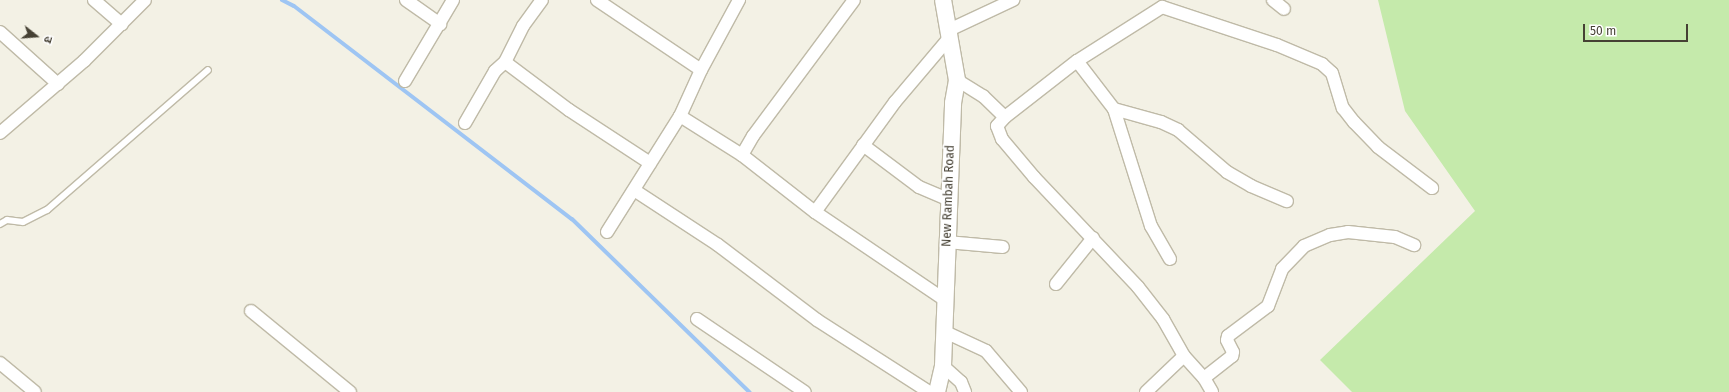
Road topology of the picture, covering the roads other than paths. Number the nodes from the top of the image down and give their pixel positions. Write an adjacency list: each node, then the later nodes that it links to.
1 (94, 0): 15 (street)
2 (145, 0): 15 (street)
3 (406, 0): 16 (street)
4 (453, 0): 16 (street)
5 (542, 0): 20 (street)
6 (597, 0): 22 (street)
7 (854, 0): 32 (street)
8 (943, 0): 18 (street, New Rambah Road)
9 (1013, 0): 18 (street)
10 (1174, 0): 13 (street)
11 (1273, 0): 14 (street)
12 (735, 1): 22 (street)
13 (1158, 5): 19 (street); 34 (street)
14 (1284, 9)
15 (122, 24): 25 (street)
16 (440, 24): 23 (street)
17 (0, 32): 25 (street)
18 (950, 33): 24 (street, New Rambah Road); 31 (street)
19 (1077, 61): 26 (street); 28 (street)
20 (505, 62): 29 (street); 33 (street)
21 (208, 70): 39 (lane)
22 (701, 70): 27 (street)
23 (406, 80)
24 (957, 80): 28 (street); 36 (street, New Rambah Road)
25 (58, 84): 30 (street)
26 (1114, 109): 37 (street); 45 (street)
27 (680, 116): 32 (street); 33 (street)
28 (1005, 117): 41 (street)
29 (465, 123)
30 (0, 133)
31 (863, 145): 36 (street); 38 (street)
32 (742, 155): 38 (street)
33 (650, 163): 35 (street)
34 (1432, 188)
35 (634, 190): 40 (street); 58 (street)
36 (949, 200): 42 (street, New Rambah Road)
37 (1287, 201)
38 (815, 212): 47 (street)
39 (0, 224)
40 (607, 232)
41 (1093, 238): 46 (street); 51 (street)
42 (947, 242): 44 (street); 47 (street, New Rambah Road)
43 (1414, 245): 54 (street)
44 (1003, 247)
45 (1170, 259)
46 (1056, 284)
47 (945, 300): 50 (street, New Rambah Road)
48 (250, 311): 56 (street)
49 (697, 320): 57 (street)
50 (943, 330): 53 (street, New Rambah Road); 61 (street)
51 (1184, 356): 54 (street); 62 (street)
52 (0, 363): 55 (street)
53 (943, 366): 59 (street, New Rambah Road); 60 (street)
54 (1204, 378): 63 (street)
55 (35, 392)
56 (350, 392)
57 (804, 392)
58 (929, 392)
59 (937, 392)
60 (965, 392)
61 (1020, 392)
62 (1146, 392)
63 (1212, 392)

